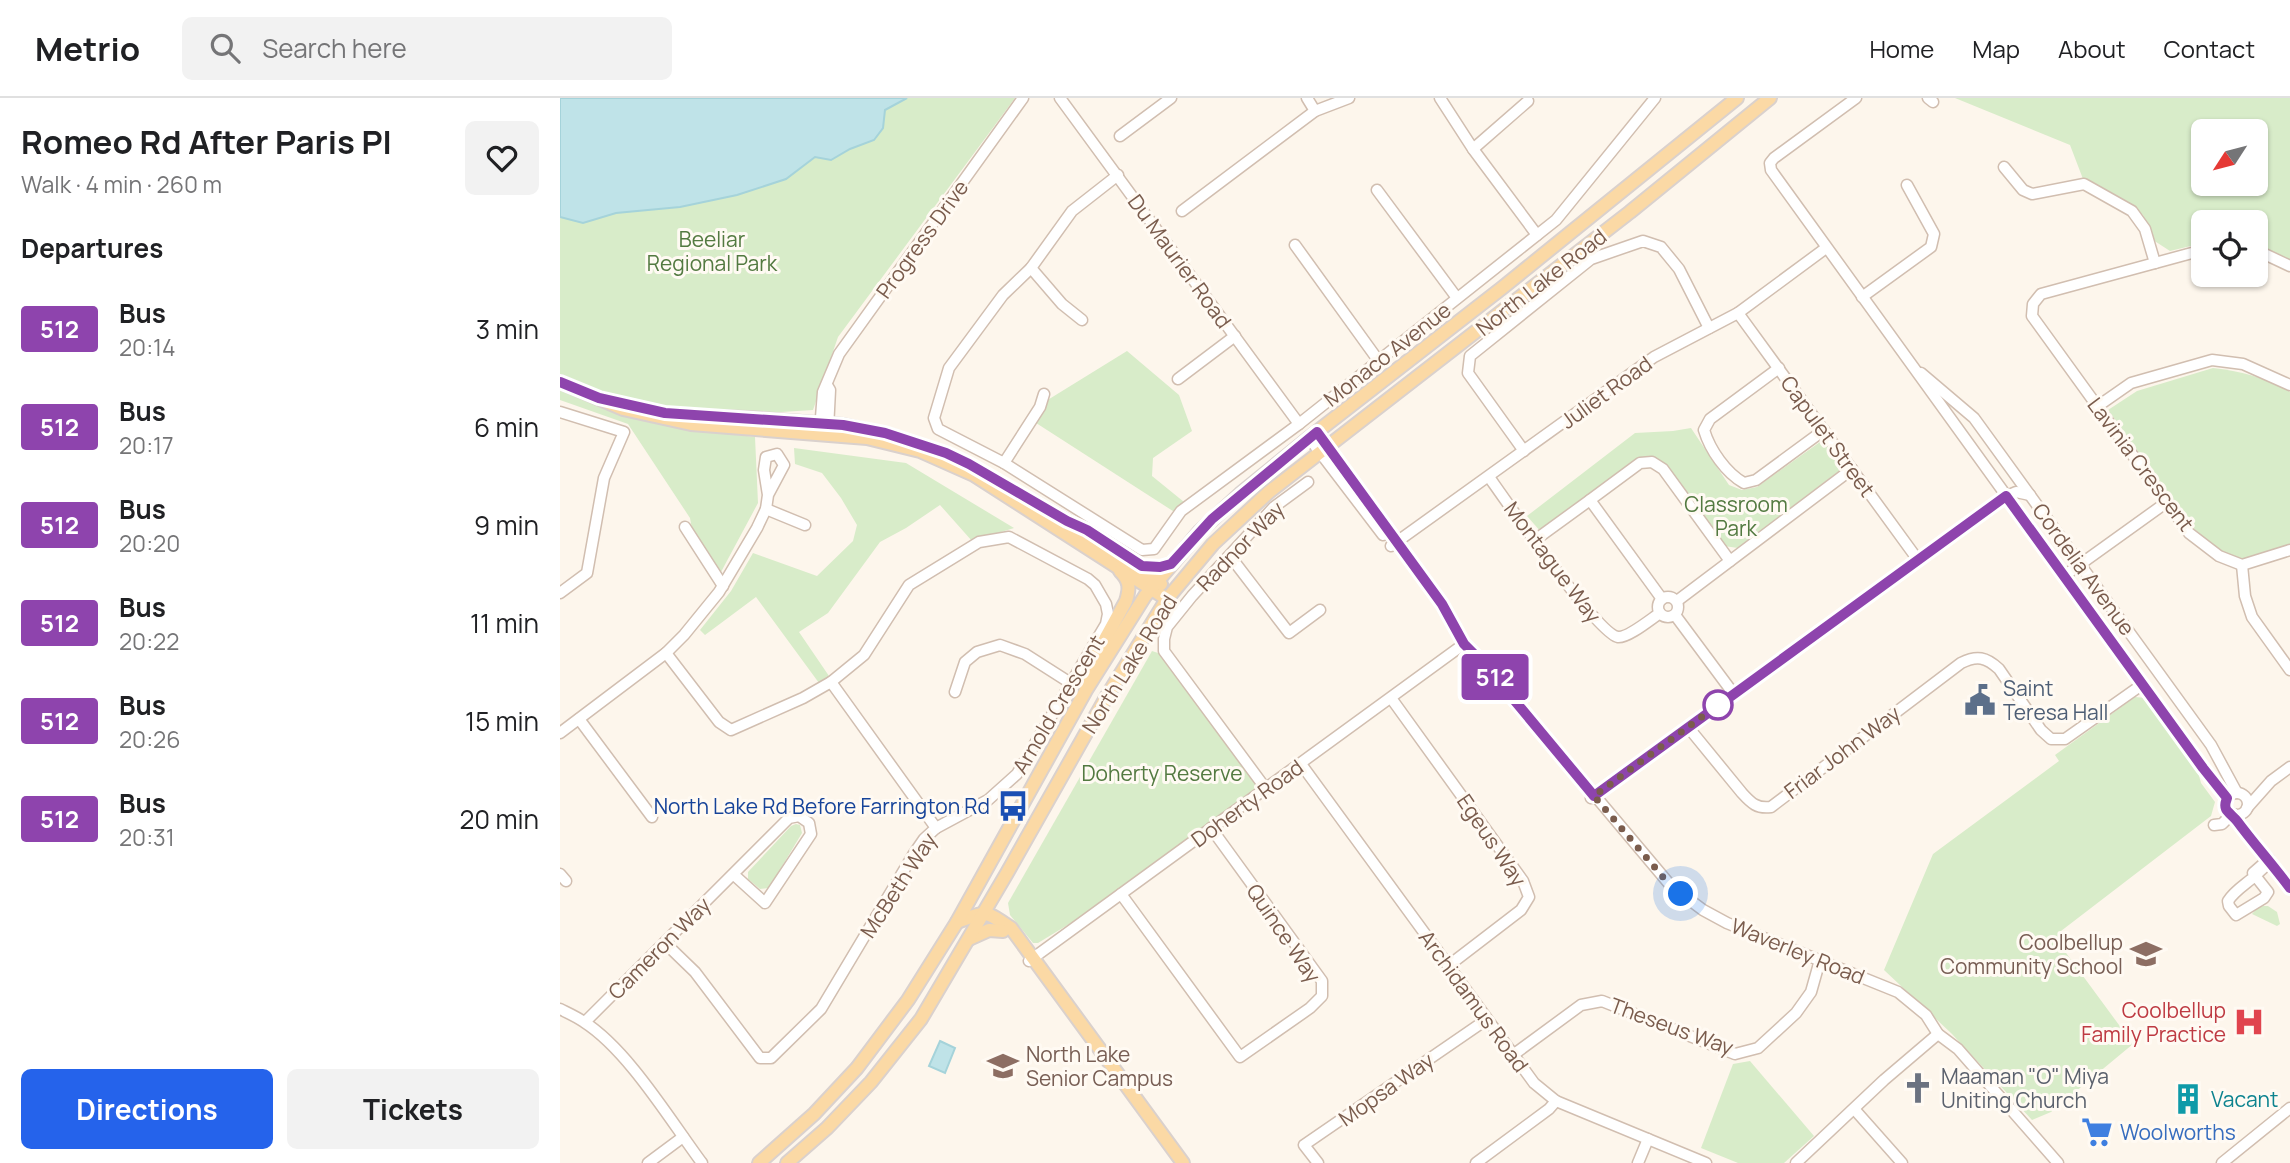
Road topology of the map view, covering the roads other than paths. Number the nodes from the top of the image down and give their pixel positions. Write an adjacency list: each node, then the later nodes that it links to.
1 (1023, 98): 44 (street, Progress Drive)
2 (1060, 98): 16 (street, Du Maurier Road)
3 (1171, 98): 13 (street)
4 (1307, 98): 12 (street)
5 (1349, 98): 12 (street)
6 (1440, 98): 14 (street)
7 (1655, 98): 20 (street, Monaco Avenue)
8 (1737, 98): 46 (main road, North Lake Road)
9 (1770, 98): 47 (main road, North Lake Road)
10 (1856, 98): 22 (street, Cordelia Avenue)
11 (1528, 101): 14 (street)
12 (1315, 111): 19 (street)
13 (1120, 136)
14 (1473, 149): 20 (street)
15 (2004, 167): 25 (street)
16 (1118, 175): 27 (street, Monaco Avenue); 33 (street, Du Maurier Road)
17 (1907, 185): 28 (street)
18 (1377, 190): 29 (street)
19 (1182, 211)
20 (1537, 235): 29 (street, Monaco Avenue)
21 (1295, 245): 34 (street)
22 (1826, 248): 28 (street, Cordelia Avenue); 30 (street, Juliet Road)
23 (2191, 253): 25 (street)
24 (2268, 256): 26 (street)
25 (2155, 263): 41 (street, Lavinia Crescent)
26 (2290, 266)
27 (1031, 268): 31 (street); 49 (street, Monaco Avenue)
28 (1862, 297): 35 (street, Cordelia Avenue)
29 (1457, 298): 34 (street, Monaco Avenue)
30 (1738, 313): 32 (street, Juliet Road); 36 (street, Capulet Street)
31 (1082, 320)
32 (1709, 328): 48 (street, Juliet Road); 48 (street)
33 (1235, 336): 37 (street); 43 (street, Du Maurier Road)
34 (1378, 360): 43 (street, Monaco Avenue)
35 (1909, 362): 54 (street, Cordelia Avenue); 55 (street, Cordelia Avenue)
36 (1779, 368): 45 (street, Capulet Street); 45 (street)
37 (1178, 379)
38 (560, 382): 44 (main road)
39 (2290, 385): 41 (street)
40 (1044, 394): 49 (street)
41 (2098, 406): 57 (street, Lavinia Crescent)
42 (560, 412): 75 (street)
43 (1299, 424): 49 (street, Monaco Avenue)
44 (824, 428): 59 (main road); 60 (main road)
45 (1824, 430): 50 (street, Capulet Street)
46 (1313, 435): 47 (street, Waverley Road); 69 (main road, North Lake Road)
47 (1325, 451): 64 (street, Waverley Road); 76 (main road, North Lake Road)
48 (1524, 451): 51 (street, Juliet Road)
49 (1004, 463)
50 (1852, 469): 67 (street, Capulet Street); 68 (street)
51 (1489, 477): 63 (street, Montague Way); 64 (street, Juliet Road)
52 (1308, 482): 66 (street, Radnor Way)
53 (768, 495): 58 (street)
54 (2030, 495): 55 (street); 70 (street, Cordelia Avenue)
55 (2006, 496): 67 (street); 72 (street, Cordelia Avenue)
56 (1590, 500): 63 (street); 68 (street); 77 (street)
57 (2167, 502): 70 (street); 71 (street, Lavinia Crescent)
58 (766, 509): 61 (street); 74 (street)
59 (1042, 518): 73 (main road); 88 (main road)
60 (1067, 521): 69 (main road); 73 (main road)
61 (805, 525)
62 (685, 527): 74 (street)
63 (1535, 540): 80 (street, Montague Way)
64 (1393, 544): 82 (street, Waverley Road)
65 (2290, 550): 71 (street)
66 (1230, 556): 79 (street); 97 (street, Radnor Way)
67 (1918, 560): 90 (street)
68 (1730, 561): 78 (street)
69 (1171, 564): 73 (main road, North Lake Road)
70 (2081, 565): 72 (street); 99 (street, Cordelia Avenue)
71 (2242, 565): 84 (street)
72 (2064, 576): 87 (street, Cordelia Avenue)
73 (1154, 585): 76 (main road); 88 (main road, North Lake Road)
74 (723, 586): 83 (street)
75 (560, 593)
76 (1169, 596): 105 (main road, North Lake Road)
77 (1662, 599): 78 (street); 80 (street)
78 (1677, 601): 81 (street)
79 (1320, 610)
80 (1660, 613): 81 (street)
81 (1675, 615): 90 (street)
82 (1462, 645): 91 (street, Doherty Road); 98 (street, Waverley Road)
83 (666, 653): 85 (street); 92 (street)
84 (2290, 670)
85 (831, 682): 86 (street, Arnold Crescent); 102 (street, McBeth Way)
86 (1072, 684): 89 (street); 102 (street, Arnold Crescent)
87 (2143, 684): 93 (street, Friar John Way); 99 (street, Cordelia Avenue)
88 (1086, 690): 109 (main road, North Lake Road)
89 (955, 692)
90 (1733, 693): 93 (street)
91 (1391, 698): 95 (street, Doherty Road); 118 (street, Egeus Way)
92 (579, 719): 94 (street); 100 (street)
93 (1688, 727): 98 (street)
94 (560, 733)
95 (1301, 764): 97 (street, Doherty Road); 118 (street, Archidamus Road)
96 (2290, 767): 99 (street)
97 (1266, 789): 103 (street, Doherty Road)
98 (1592, 797): 117 (street, Waverley Road)
99 (2236, 805): 101 (street); 104 (street)
100 (652, 817)
101 (2214, 825)
102 (936, 828): 115 (street, McBeth Way)
103 (1211, 828): 110 (street, Doherty Road); 110 (street, Quince Way)
104 (2268, 859): 107 (street); 108 (street)
105 (1007, 873): 111 (main road, North Lake Road); 113 (main road)
106 (733, 874): 106 (street, Cameron Way); 115 (street, Cameron Way)
107 (2255, 876)
108 (2290, 888)
109 (974, 891): 111 (main road); 112 (main road, North Lake Road)
110 (1121, 894): 116 (street, Doherty Road)
111 (984, 913): 112 (main road); 113 (main road); 114 (main road, North Lake Road)
112 (957, 922): 133 (main road, North Lake Road)
113 (1001, 925): 114 (main road); 116 (main road)
114 (969, 940): 134 (main road, North Lake Road)
115 (665, 943): 121 (street, Cameron Way)
116 (1031, 959): 135 (main road); 136 (main road)
117 (1822, 964): 122 (street, Waverley Road); 123 (street, Theseus Way)
118 (1448, 966): 120 (street, Archidamus Road)
119 (560, 1009): 121 (street)
120 (1486, 1020): 123 (street, Archidamus Road); 137 (street, Mopsa Way)
121 (585, 1022): 128 (street)
122 (1936, 1036): 126 (street); 143 (street, Waverley Road); 144 (street, Waverley Road)
123 (1513, 1055): 124 (street, Archidamus Road)
124 (1556, 1101): 129 (street, Archidamus Road); 138 (street)
125 (2290, 1108): 130 (street)
126 (1855, 1110): 141 (street); 142 (street)
127 (2290, 1116): 130 (street)
128 (683, 1137): 131 (street); 132 (street)
129 (1648, 1139): 139 (street); 140 (street, Archidamus Road)
130 (2253, 1142): 145 (street); 146 (street)
131 (648, 1163)
132 (702, 1163)
133 (759, 1163)
134 (787, 1163)
135 (1175, 1163)
136 (1183, 1163)
137 (1318, 1163)
138 (1476, 1163)
139 (1638, 1163)
140 (1706, 1163)
141 (1796, 1163)
142 (1902, 1163)
143 (2051, 1163)
144 (2058, 1163)
145 (2222, 1163)
146 (2232, 1163)

